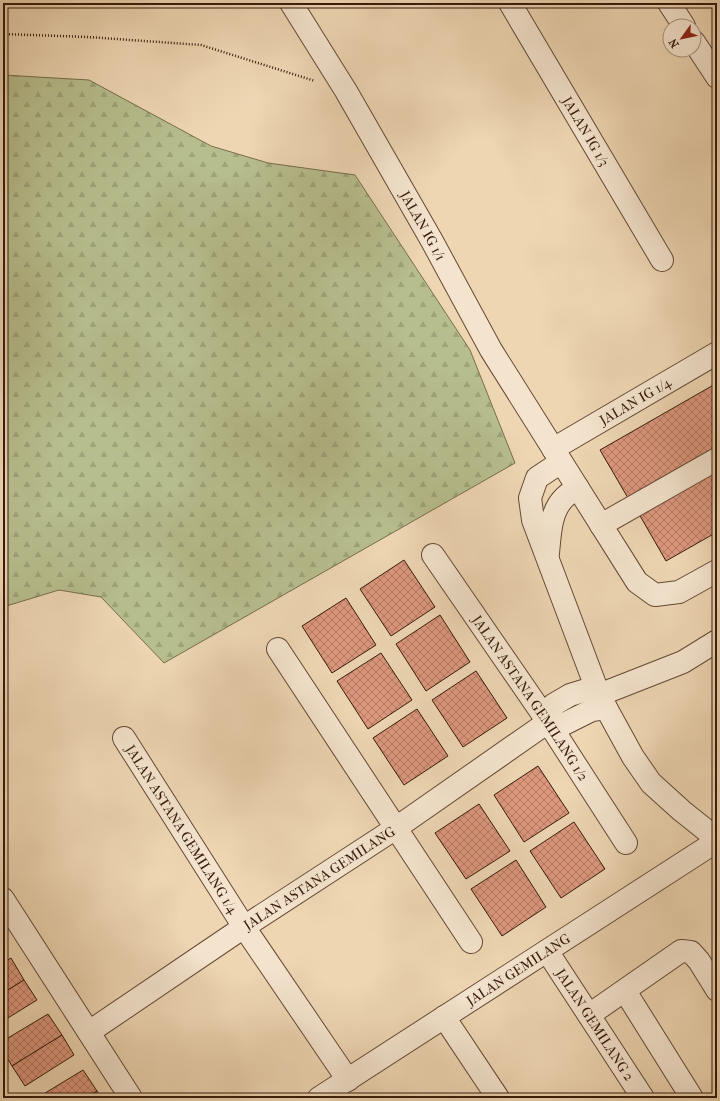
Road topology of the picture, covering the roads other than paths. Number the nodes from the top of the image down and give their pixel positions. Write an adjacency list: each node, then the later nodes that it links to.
1 (291, 3): 9 (street, JALAN IG 1/1)
2 (510, 3): 7 (street, JALAN IG 1/3)
3 (669, 3): 4 (street)
4 (679, 18)
5 (702, 54): 6 (street)
6 (717, 77)
7 (662, 260)
8 (717, 353): 9 (street, JALAN IG 1/4)
9 (557, 456): 11 (street, JALAN IG 1/1); 14 (street, JALAN IG 1/4)
10 (717, 459): 12 (street)
11 (578, 488): 12 (street, JALAN IG 1/1); 14 (street)
12 (601, 525): 15 (street, JALAN IG 1/1)
13 (432, 555): 19 (street, JALAN ASTANA GEMILANG 1/2)
14 (547, 556): 18 (street, JALAN IG 1/4)
15 (717, 571)
16 (717, 641): 18 (street)
17 (278, 649): 21 (street)
18 (601, 697): 19 (street); 22 (street, JALAN IG 1/4)
19 (548, 722): 21 (street, JALAN ASTANA GEMILANG); 23 (street, JALAN ASTANA GEMILANG 1/2)
20 (124, 738): 25 (street, JALAN ASTANA GEMILANG 1/4)
21 (396, 828): 25 (street, JALAN ASTANA GEMILANG); 26 (street)
22 (717, 840): 27 (street, JALAN GEMILANG)
23 (626, 843)
24 (3, 899): 32 (street)
25 (244, 927): 32 (street, JALAN ASTANA GEMILANG); 33 (street, JALAN ASTANA GEMILANG 1/4)
26 (471, 942)
27 (547, 951): 30 (street, JALAN GEMILANG 2); 31 (street, JALAN GEMILANG)
28 (717, 990): 29 (street)
29 (624, 991): 30 (street); 37 (street)
30 (589, 1015): 36 (street, JALAN GEMILANG 2)
31 (444, 1017): 33 (street, JALAN GEMILANG); 34 (street)
32 (89, 1032): 35 (street)
33 (334, 1091)
34 (494, 1096)
35 (131, 1098)
36 (643, 1098)
37 (692, 1098)

